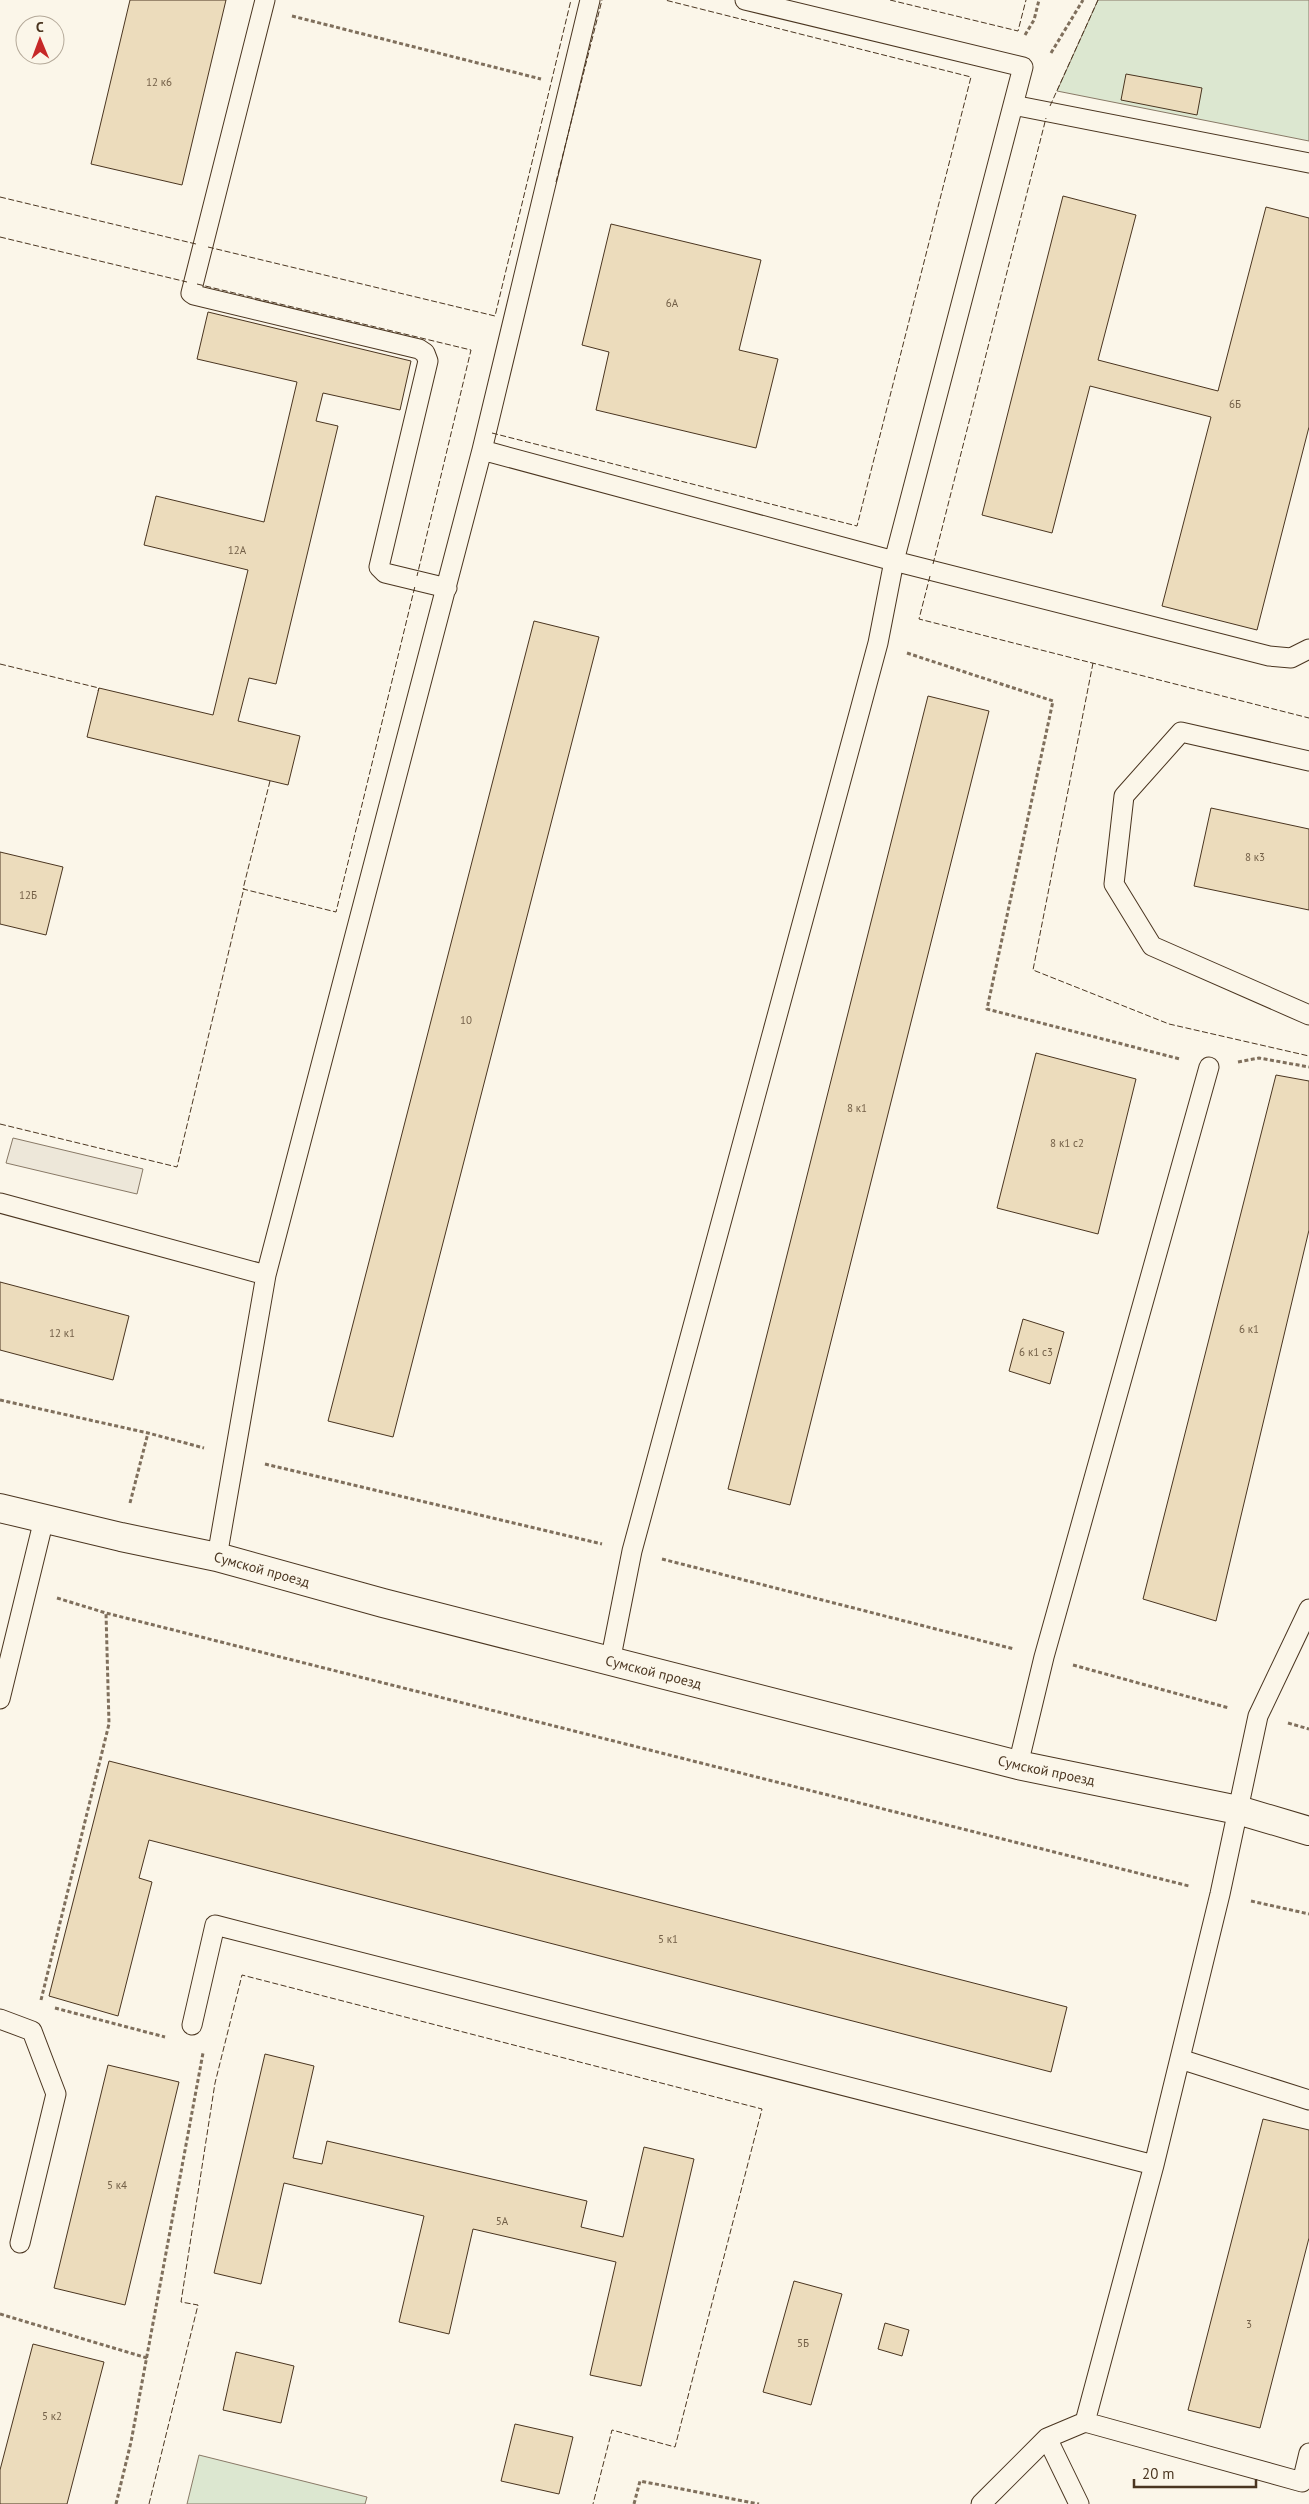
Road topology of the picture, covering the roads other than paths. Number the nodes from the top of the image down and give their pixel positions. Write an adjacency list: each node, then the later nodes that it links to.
1 (590, 0): 6 (lane)
2 (745, 0): 4 (lane)
3 (264, 4): 8 (lane)
4 (1013, 105): 5 (lane); 7 (lane)
5 (1309, 163)
6 (482, 450): 7 (lane); 8 (lane)
7 (894, 561): 9 (lane); 19 (lane)
8 (447, 588): 14 (lane)
9 (1309, 649)
10 (1309, 761): 11 (lane)
11 (1309, 1015)
12 (1209, 1067): 21 (lane)
13 (0, 1203): 14 (lane)
14 (266, 1275): 17 (lane)
15 (0, 1508): 16 (street, Сумской проезд)
16 (44, 1519): 17 (street, Сумской проезд); 20 (lane)
17 (216, 1557): 19 (street, Сумской проезд)
18 (1309, 1609): 22 (lane)
19 (610, 1662): 21 (street, Сумской проезд)
20 (0, 1699)
21 (1018, 1765): 22 (street, Сумской проезд)
22 (1238, 1810): 23 (street, Сумской проезд); 26 (lane)
23 (1309, 1831)
24 (0, 2018): 29 (lane)
25 (192, 2025): 28 (lane)
26 (1180, 2059): 27 (lane); 28 (lane)
27 (1309, 2100)
28 (1154, 2165): 30 (lane)
29 (20, 2243)
30 (1085, 2422): 31 (lane); 32 (lane)
31 (1047, 2438): 33 (lane); 34 (lane)
32 (1309, 2453)
33 (981, 2504)
34 (1079, 2504)

